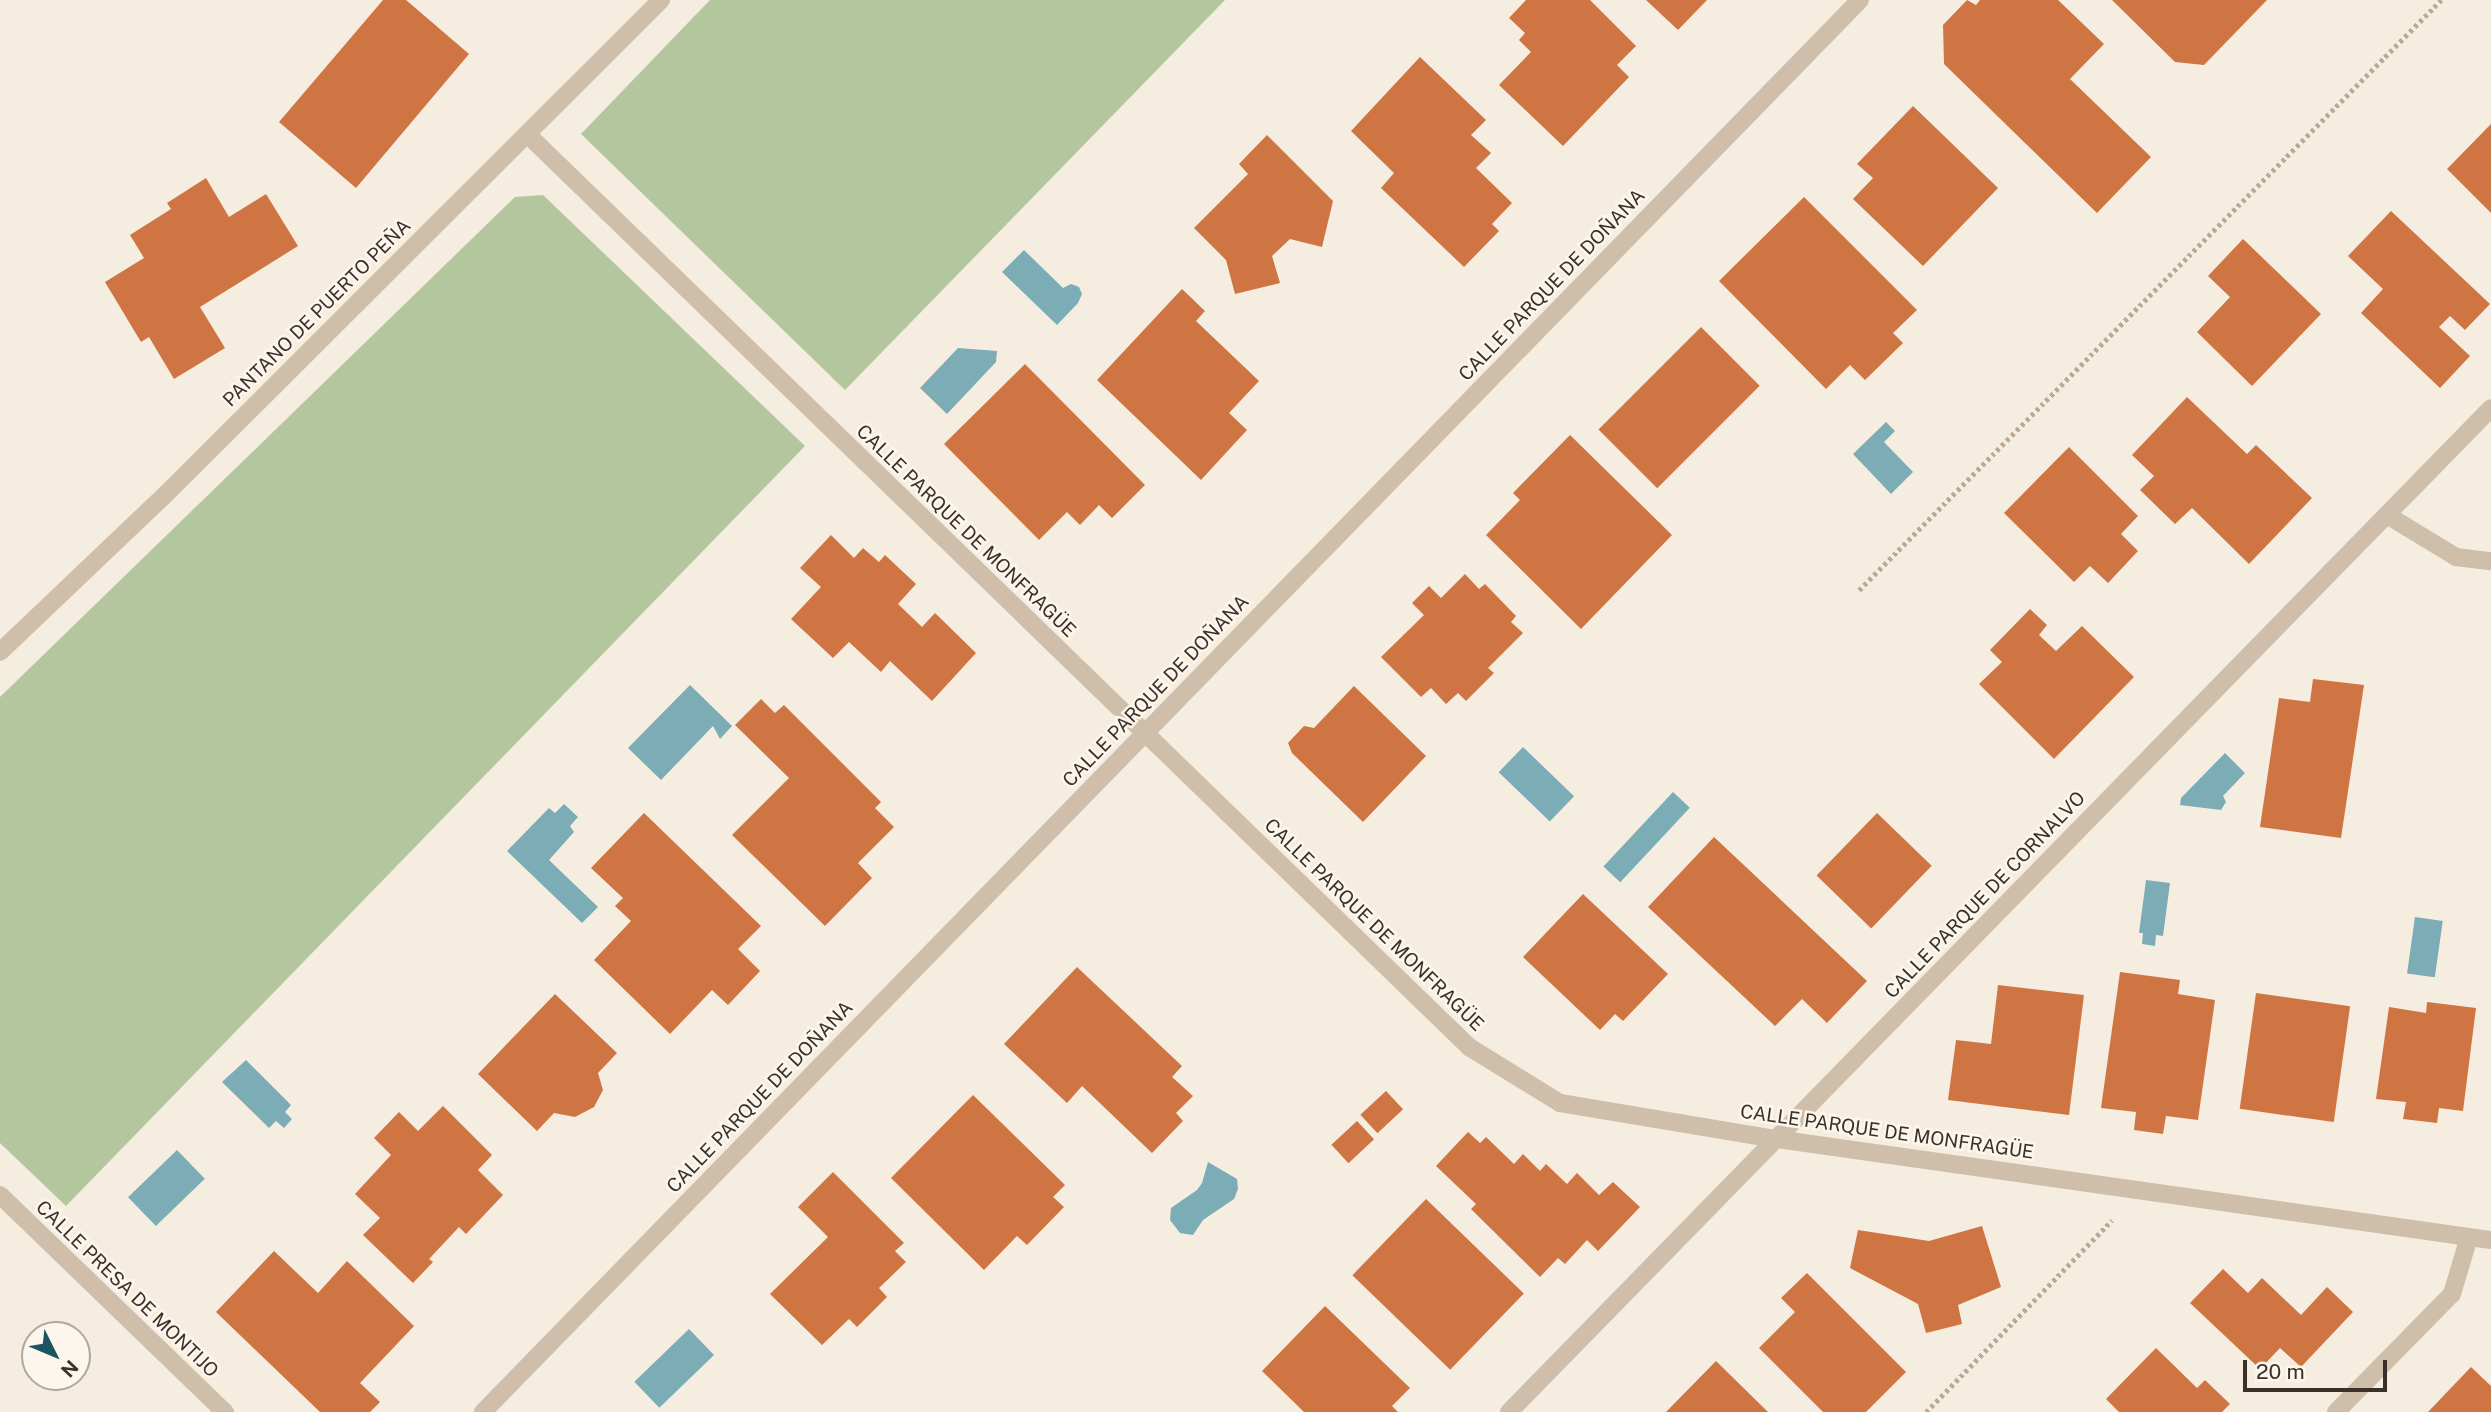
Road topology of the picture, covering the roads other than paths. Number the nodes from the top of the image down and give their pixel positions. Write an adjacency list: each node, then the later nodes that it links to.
1 (661, 0): 3 (street, PANTANO DE PUERTO PEÑA)
2 (1860, 0): 8 (street, CALLE PARQUE DE DOÑANA)
3 (527, 134): 7 (street, PANTANO DE PUERTO PEÑA); 8 (street, CALLE PARQUE DE MONFRAGÜE)
4 (2491, 408): 5 (street, CALLE PARQUE DE CORNALVO)
5 (2387, 515): 6 (street); 9 (street, CALLE PARQUE DE CORNALVO)
6 (2491, 561)
7 (0, 652)
8 (1144, 733): 9 (street, CALLE PARQUE DE MONFRAGÜE); 14 (street, CALLE PARQUE DE DOÑANA)
9 (1776, 1139): 11 (street, CALLE PARQUE DE MONFRAGÜE); 15 (street, CALLE PARQUE DE CORNALVO)
10 (0, 1195): 13 (street, CALLE PRESA DE MONTIJO)
11 (2469, 1237): 12 (street, CALLE PARQUE DE MONFRAGÜE); 16 (street)
12 (2491, 1240)
13 (225, 1412)
14 (483, 1412)
15 (1509, 1412)
16 (2336, 1412)

